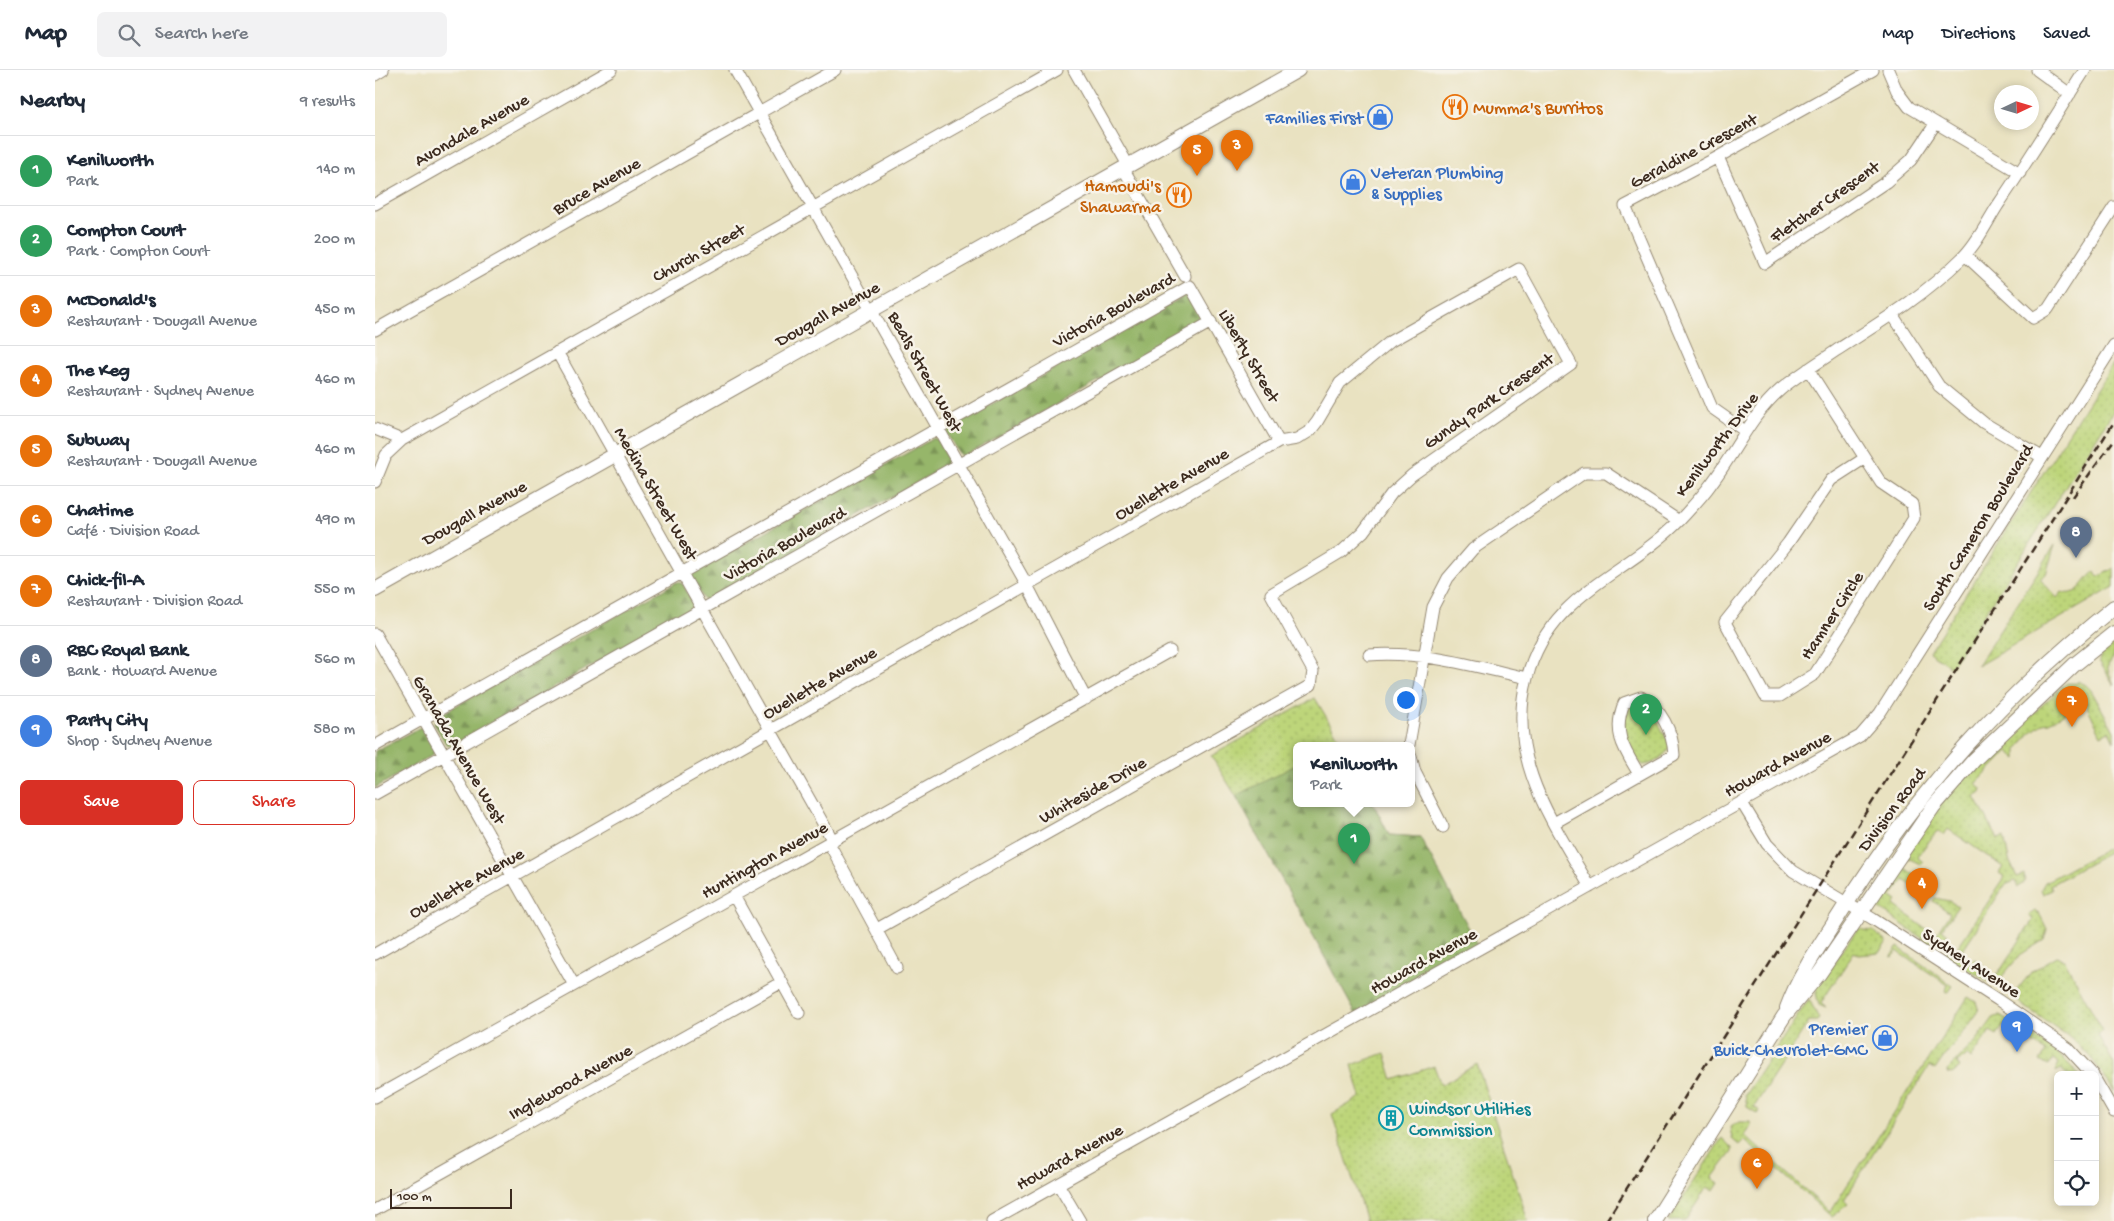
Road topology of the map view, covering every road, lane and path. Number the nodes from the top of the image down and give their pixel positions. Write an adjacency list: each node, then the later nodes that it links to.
1 (383, 70): 12 (street)
2 (611, 70): 19 (street, Avondale Avenue)
3 (735, 70): 14 (street, Beals Street West)
4 (835, 70): 14 (street, Bruce Avenue)
5 (1057, 70): 20 (street, Church Street)
6 (1074, 70): 17 (street, Liberty Street)
7 (1298, 70): 17 (main road, Dougall Avenue)
8 (1873, 70): 16 (street, Geraldine Crescent)
9 (1888, 70): 15 (street)
10 (2037, 70): 13 (street)
11 (2085, 70): 13 (street, Kenilworth Drive)
12 (375, 74)
13 (2070, 94): 18 (street, Kenilworth Drive)
14 (759, 113): 20 (street, Beals Street West); 27 (street, Bruce Avenue)
15 (1936, 123): 16 (street, Fletcher Crescent); 18 (street)
16 (1719, 157): 33 (street, Geraldine Crescent)
17 (1126, 167): 23 (street, Liberty Street); 24 (main road, Dougall Avenue)
18 (2020, 173): 22 (street, Kenilworth Drive)
19 (375, 204)
20 (814, 207): 24 (street, Beals Street West); 29 (street, Church Street)
21 (2114, 207): 22 (street)
22 (1965, 255): 25 (street, Kenilworth Drive)
23 (1187, 281): 26 (street, Liberty Street); 31 (street, Victoria Boulevard)
24 (872, 310): 31 (street, Beals Street West); 36 (main road, Dougall Avenue)
25 (1892, 314): 30 (street, Kenilworth Drive); 37 (street)
26 (1211, 322): 35 (street, Liberty Street); 39 (street, Victoria Boulevard)
27 (375, 330)
28 (2114, 345): 37 (street, South Cameron Boulevard)
29 (557, 352): 34 (street, Church Street); 36 (street, Medina Street West)
30 (1808, 369): 33 (street, Kenilworth Drive); 38 (street, Hamner Circle)
31 (938, 428): 39 (street, Beals Street West); 42 (street, Victoria Boulevard)
32 (375, 429): 34 (street)
33 (1745, 431): 41 (street, Kenilworth Drive)
34 (402, 440): 40 (street, Church Street)
35 (1279, 442): 43 (street, Ouellette Avenue); 52 (street, Gundy Park Crescent)
36 (615, 454): 42 (street, Medina Street West); 44 (main road, Dougall Avenue)
37 (2042, 457): 56 (street, South Cameron Boulevard)
38 (1865, 458): 38 (street, Hamner Circle)
39 (959, 464): 43 (street, Beals Street West); 46 (street, Victoria Boulevard)
40 (375, 482)
41 (1679, 521): 51 (street); 53 (street, Kenilworth Drive)
42 (682, 573): 46 (street, Medina Street West); 55 (street, Victoria Boulevard)
43 (1027, 585): 54 (street, Beals Street West); 57 (street, Ouellette Avenue)
44 (375, 590)
45 (2114, 607): 71 (main road, Division Road)
46 (703, 609): 57 (street, Medina Street West); 60 (street, Victoria Boulevard)
47 (2114, 633): 72 (main road, Division Road)
48 (375, 634): 55 (street, Granada Avenue West)
49 (1171, 652): 54 (street, Huntington Avenue)
50 (1369, 655): 51 (street)
51 (1424, 655): 53 (street); 58 (street)
52 (1313, 671): 73 (street, Whiteside Drive)
53 (1527, 678): 65 (street, Kenilworth Drive)
54 (1086, 699): 67 (street, Huntington Avenue)
55 (423, 719): 59 (street, Victoria Boulevard); 60 (street, Granada Avenue West)
56 (1870, 728): 64 (street, Howard Avenue)
57 (771, 729): 67 (street, Medina Street West); 68 (street, Ouellette Avenue)
58 (1410, 742)
59 (375, 746)
60 (444, 755): 63 (street, Victoria Boulevard); 68 (street, Granada Avenue West)
61 (1415, 772): 66 (street)
62 (1639, 774): 62 (street); 65 (street)
63 (375, 794)
64 (1742, 804): 69 (street, Howard Avenue); 71 (street, Sydney Avenue)
65 (1554, 823): 69 (street, Kenilworth Drive)
66 (1443, 827)
67 (831, 842): 70 (street, Huntington Avenue); 73 (street, Medina Street West)
68 (512, 876): 74 (street, Ouellette Avenue); 77 (street, Granada Avenue West)
69 (1590, 887): 84 (street, Howard Avenue)
70 (734, 896): 76 (street); 77 (street, Huntington Avenue)
71 (1847, 903): 72 (street, Sydney Avenue); 79 (main road, Division Road)
72 (1861, 911): 79 (main road, Division Road); 80 (street, Sydney Avenue)
73 (877, 929): 75 (street, Medina Street West)
74 (375, 954)
75 (897, 968)
76 (782, 982): 78 (street); 85 (street, Inglewood Avenue)
77 (574, 985): 82 (street, Huntington Avenue)
78 (799, 1013)
79 (1784, 1016): 88 (main road, Division Road)
80 (2089, 1071)
81 (2099, 1086): 83 (street)
82 (375, 1097)
83 (2114, 1112)
84 (1058, 1184): 86 (street, Howard Avenue); 87 (street)
85 (375, 1210)
86 (992, 1221)
87 (1079, 1221)
88 (1655, 1221)

